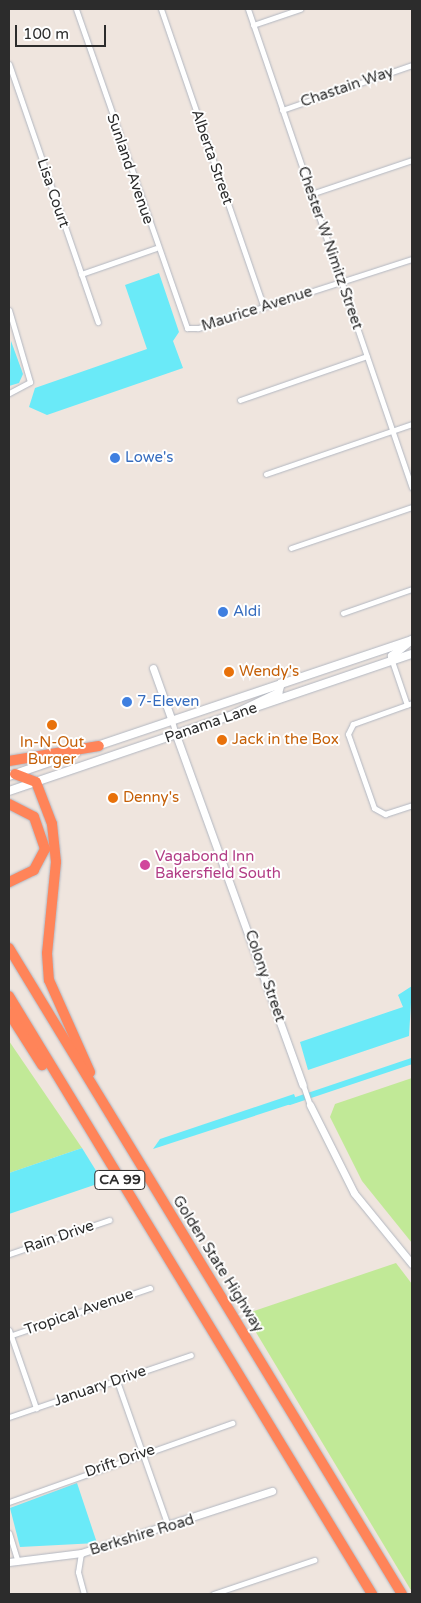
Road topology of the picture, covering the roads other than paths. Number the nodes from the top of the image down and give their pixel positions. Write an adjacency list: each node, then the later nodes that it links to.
1 (76, 9): 11 (street, Sunland Avenue)
2 (162, 9): 15 (street, Alberta Street)
3 (248, 9): 5 (street, Chester W Nimitz Street)
4 (300, 9): 5 (street)
5 (253, 25): 8 (street, Chester W Nimitz Street)
6 (9, 64): 13 (street, Lisa Court)
7 (412, 65): 8 (street, Chastain Way)
8 (282, 110): 10 (street, Chester W Nimitz Street)
9 (412, 160): 10 (street)
10 (311, 194): 14 (street, Chester W Nimitz Street)
11 (156, 248): 13 (street); 18 (street, Sunland Avenue)
12 (412, 259): 14 (street, Maurice Avenue)
13 (81, 274): 17 (street, Lisa Court)
14 (342, 283): 15 (street, Maurice Avenue); 19 (street, Chester W Nimitz Street)
15 (263, 306): 18 (street, Maurice Avenue)
16 (9, 310): 20 (street)
17 (98, 322)
18 (187, 328)
19 (367, 356): 21 (street); 23 (street, Chester W Nimitz Street)
20 (9, 393)
21 (240, 400)
22 (412, 424): 23 (street)
23 (392, 431): 24 (street); 25 (street, Chester W Nimitz Street)
24 (266, 474)
25 (412, 488)
26 (412, 507): 27 (street)
27 (291, 548)
28 (412, 589): 29 (street)
29 (343, 613)
30 (412, 640): 32 (main road); 34 (main road, Panama Lane)
31 (412, 654): 32 (main road, Panama Lane)
32 (392, 661): 35 (street); 36 (main road, Panama Lane)
33 (153, 668): 37 (street, Colony Street)
34 (281, 683): 36 (main road); 37 (main road, Panama Lane)
35 (410, 704): 45 (street)
36 (232, 716): 38 (main road, Panama Lane)
37 (172, 720): 38 (street, Colony Street); 39 (main road, Panama Lane)
38 (176, 735): 42 (main road, Panama Lane); 50 (street, Colony Street)
39 (99, 746): 40 (highway); 41 (main road, Panama Lane)
40 (9, 762)
41 (12, 775): 42 (highway)
42 (36, 782): 43 (main road, Panama Lane); 52 (highway)
43 (9, 791)
44 (9, 804): 46 (highway)
45 (412, 804)
46 (9, 882)
47 (9, 948): 52 (highway, Golden State Highway / CA 99)
48 (9, 996): 53 (highway, CA 99)
49 (9, 1013): 53 (highway)
50 (303, 1085): 51 (street, Colony Street)
51 (310, 1105): 56 (street, Colony Street)
52 (124, 1140): 76 (highway, Golden State Highway / CA 99)
53 (102, 1151): 75 (highway, CA 99)
54 (109, 1220): 55 (street, Rain Drive)
55 (9, 1254)
56 (412, 1264)
57 (150, 1288): 58 (street, Tropical Avenue)
58 (9, 1334): 61 (street)
59 (191, 1355): 60 (street, January Drive)
60 (117, 1381): 61 (street, January Drive); 64 (street)
61 (36, 1408): 62 (street, January Drive)
62 (9, 1418)
63 (232, 1423): 64 (street, Drift Drive)
64 (143, 1453): 66 (street, Drift Drive); 67 (street)
65 (272, 1492): 67 (street, Berkshire Road)
66 (9, 1502)
67 (169, 1526): 69 (street, Berkshire Road)
68 (9, 1533): 70 (street)
69 (82, 1553): 70 (street, Berkshire Road); 73 (street)
70 (17, 1559): 72 (street, Berkshire Road)
71 (314, 1560): 74 (street)
72 (9, 1562)
73 (84, 1594)
74 (213, 1594)
75 (372, 1594)
76 (402, 1594)

